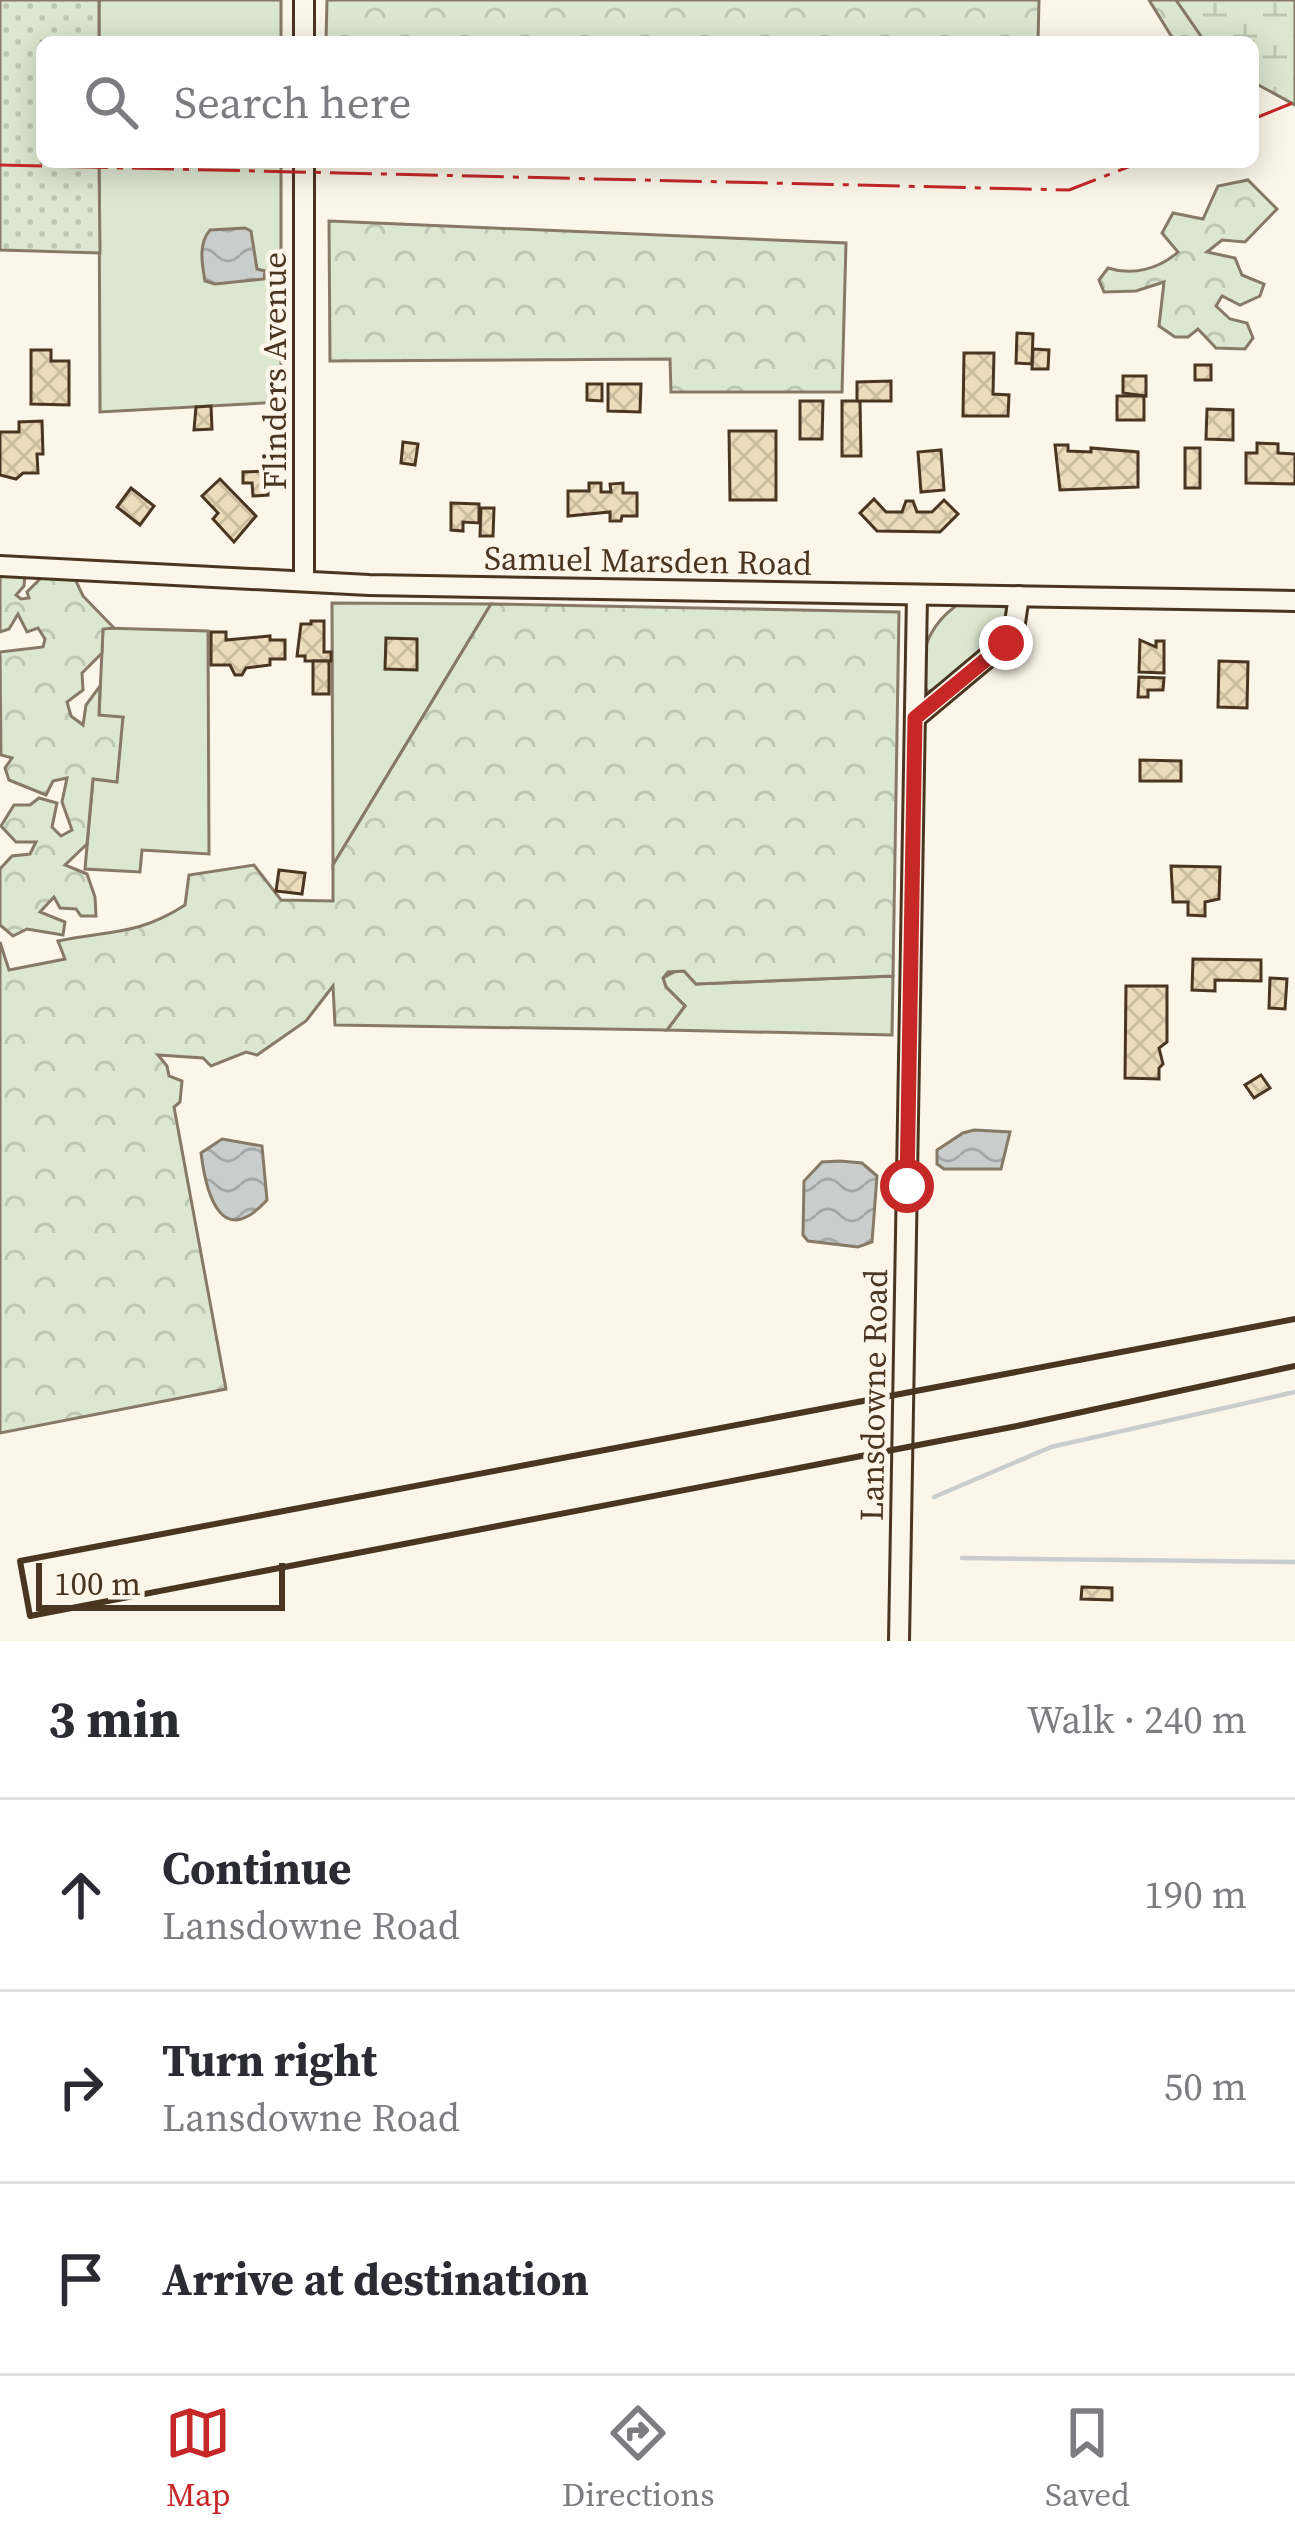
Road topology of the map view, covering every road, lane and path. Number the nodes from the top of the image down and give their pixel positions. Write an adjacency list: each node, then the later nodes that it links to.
1 (304, 0): 2 (street)
2 (304, 36)
3 (304, 168): 5 (street, Flinders Avenue)
4 (0, 566): 5 (street, Samuel Marsden Road)
5 (304, 580): 6 (street, Samuel Marsden Road)
6 (917, 595): 7 (street, Samuel Marsden Road); 9 (street, Lansdowne Road)
7 (1018, 596): 8 (street, Samuel Marsden Road); 9 (street)
8 (1295, 601)
9 (915, 718): 10 (street, Lansdowne Road)
10 (899, 1641)

